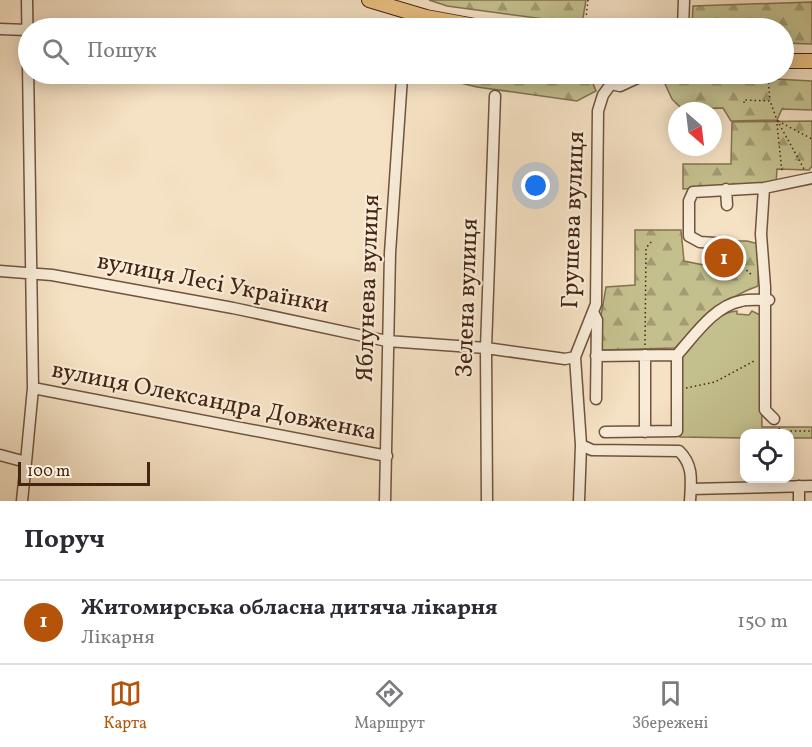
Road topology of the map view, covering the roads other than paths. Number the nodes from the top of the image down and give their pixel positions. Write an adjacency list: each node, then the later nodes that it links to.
1 (27, 0): 4 (street)
2 (684, 0): 6 (street)
3 (377, 1): 5 (main road)
4 (27, 18)
5 (431, 18)
6 (683, 18)
7 (0, 29): 8 (street)
8 (18, 30)
9 (794, 61): 10 (main road)
10 (812, 61)
11 (28, 84): 22 (street)
12 (401, 84): 25 (street, Яблунева вулиця)
13 (611, 84): 14 (street); 24 (street, Грушева вулиця)
14 (628, 84)
15 (495, 96): 26 (street, Зелена вулиця)
16 (808, 174): 17 (street)
17 (764, 188): 18 (street); 23 (street)
18 (726, 189): 19 (street); 20 (street)
19 (727, 205)
20 (715, 243)
21 (0, 271): 22 (street, вулиця Лесі Українки)
22 (30, 272): 25 (street, вулиця Лесі Українки); 31 (street)
23 (767, 300): 28 (street); 33 (street)
24 (594, 314): 29 (street); 30 (street, Грушева вулиця)
25 (387, 341): 26 (street, вулиця Лесі Українки); 38 (street, Яблунева вулиця)
26 (486, 348): 30 (street, вулиця Лесі Українки); 45 (street, Зелена вулиця)
27 (645, 355): 28 (street); 29 (street); 35 (street)
28 (677, 355): 35 (street)
29 (596, 356): 32 (street)
30 (575, 357): 36 (street, Грушева вулиця)
31 (33, 388): 38 (street, вулиця Олександра Довженка); 39 (street)
32 (596, 399)
33 (774, 419)
34 (605, 432): 35 (street)
35 (645, 432)
36 (581, 444): 42 (street); 46 (street, Грушева вулиця)
37 (0, 455): 39 (street)
38 (387, 456): 44 (street, Яблунева вулиця)
39 (26, 462): 43 (street)
40 (799, 486): 41 (street); 42 (street); 48 (street)
41 (812, 486)
42 (691, 489): 47 (street)
43 (22, 501)
44 (385, 501)
45 (487, 501)
46 (579, 501)
47 (690, 501)
48 (799, 501)

